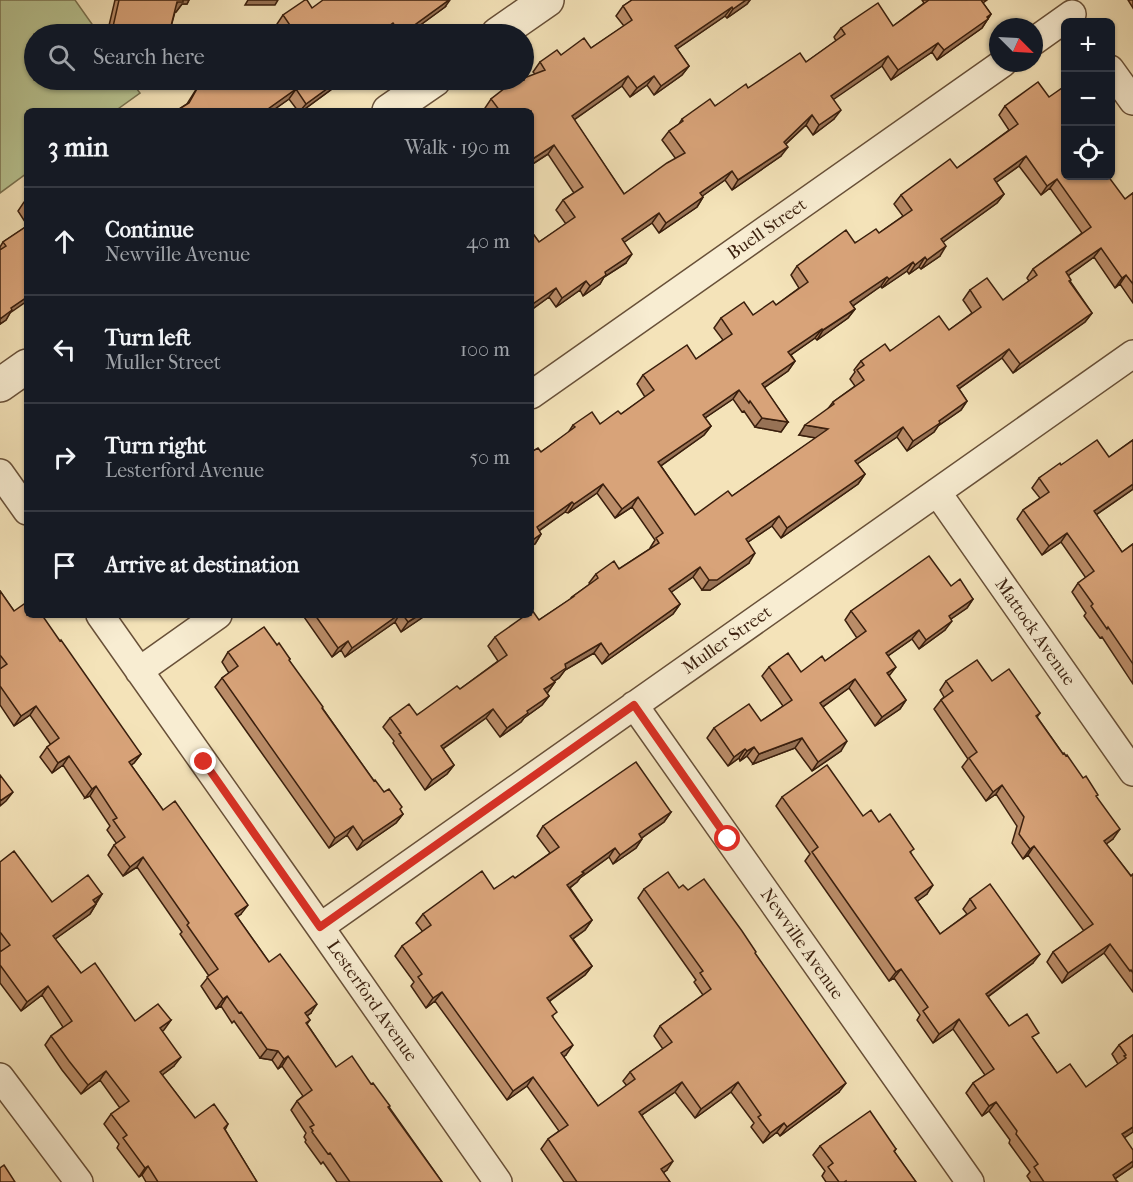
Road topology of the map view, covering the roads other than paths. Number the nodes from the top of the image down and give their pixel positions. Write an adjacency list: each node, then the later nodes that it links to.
1 (547, 0): 3 (street)
2 (1071, 12): 4 (street)
3 (512, 24)
4 (1043, 34)
5 (990, 72): 13 (street, Buell Street)
6 (1112, 72): 8 (street)
7 (419, 90): 9 (street)
8 (1133, 101)
9 (393, 108)
10 (1133, 354): 15 (street, Muller Street)
11 (24, 368): 12 (street)
12 (0, 386)
13 (534, 393)
14 (0, 473): 16 (street)
15 (937, 492): 20 (street, Muller Street); 21 (street, Mattock Avenue)
16 (24, 507)
17 (102, 618): 19 (street, Lesterford Avenue)
18 (214, 618): 19 (street)
19 (139, 671): 22 (street, Lesterford Avenue)
20 (634, 705): 22 (street, Muller Street); 26 (street, Newville Avenue)
21 (1133, 772)
22 (320, 927): 25 (street, Lesterford Avenue)
23 (0, 1077): 24 (street)
24 (79, 1182)
25 (498, 1182)
26 (970, 1182)

